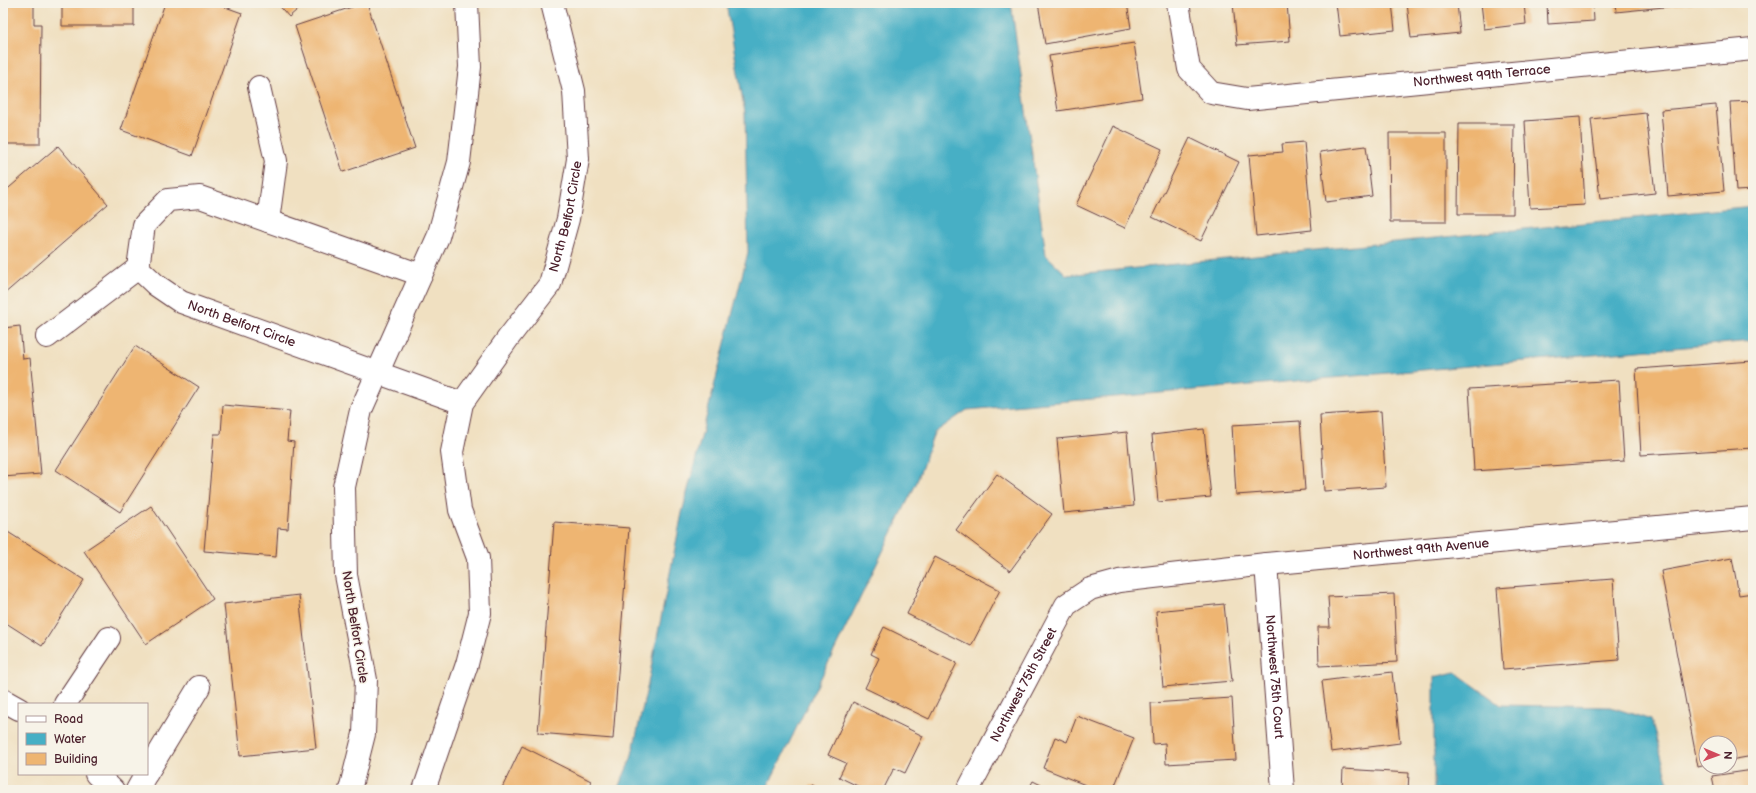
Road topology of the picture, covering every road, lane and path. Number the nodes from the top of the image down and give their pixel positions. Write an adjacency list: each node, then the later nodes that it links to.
1 (467, 3): 8 (street, North Belfort Circle)
2 (552, 3): 11 (street, North Belfort Circle)
3 (1178, 3): 4 (street, Northwest 99th Terrace)
4 (1753, 49)
5 (259, 87): 6 (street)
6 (268, 221): 7 (street); 8 (street)
7 (138, 268): 9 (street); 10 (street, North Belfort Circle)
8 (421, 275): 10 (street, North Belfort Circle)
9 (47, 337)
10 (378, 372): 11 (street, North Belfort Circle); 25 (street, North Belfort Circle)
11 (462, 403): 26 (street, North Belfort Circle)
12 (1753, 518): 13 (street, Northwest 99th Avenue)
13 (1266, 564): 14 (street, Northwest 99th Avenue); 28 (street, Northwest 75th Court)
14 (1090, 589): 27 (street, Northwest 75th Street)
15 (109, 638): 18 (street)
16 (199, 687): 20 (street)
17 (3, 700): 19 (street)
18 (66, 703)
19 (18, 708)
20 (148, 771)
21 (97, 775): 23 (street)
22 (146, 775): 24 (street)
23 (113, 790)
24 (137, 790)
25 (350, 790)
26 (424, 790)
27 (968, 790)
28 (1283, 790)

